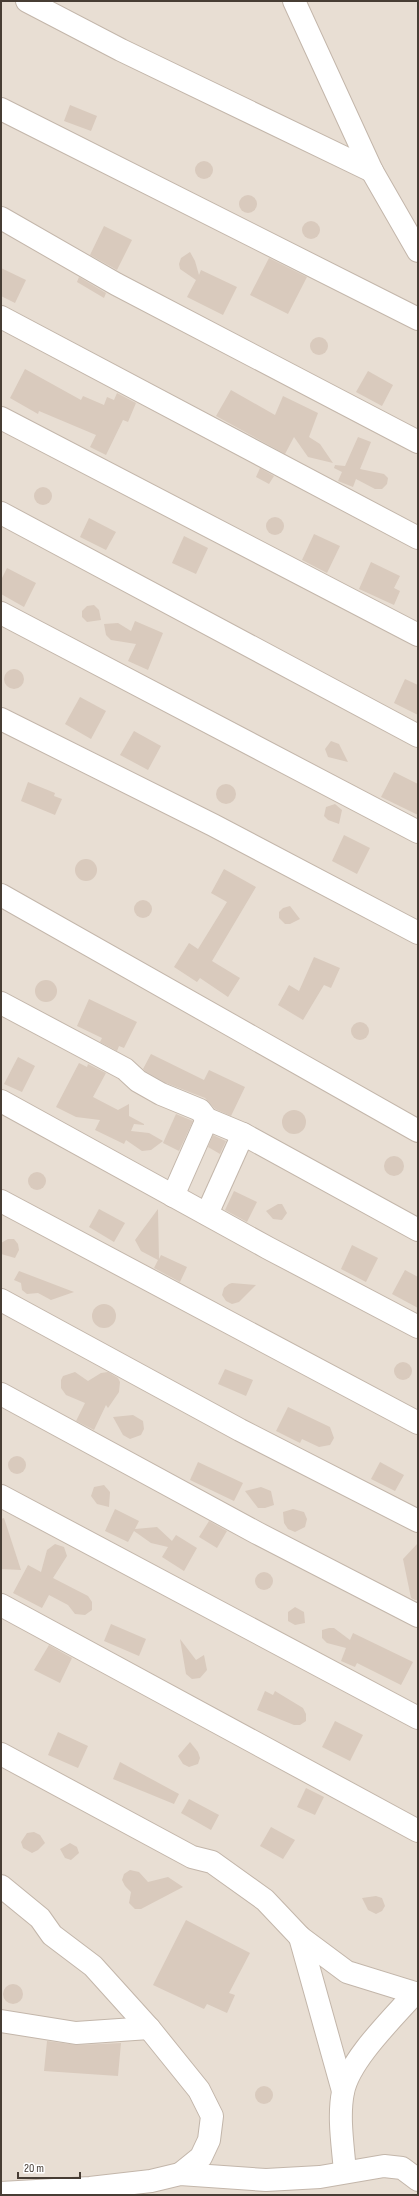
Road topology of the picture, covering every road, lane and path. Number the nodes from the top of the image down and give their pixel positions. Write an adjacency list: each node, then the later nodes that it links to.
1 (27, 1): 4 (street)
2 (294, 1): 4 (street)
3 (1, 109): 8 (street)
4 (372, 170): 6 (street)
5 (1, 218): 10 (street)
6 (418, 252)
7 (1, 317): 12 (street)
8 (418, 319)
9 (1, 418): 14 (street)
10 (418, 442)
11 (1, 513): 16 (street)
12 (418, 538)
13 (1, 613): 17 (street)
14 (418, 635)
15 (1, 718): 19 (street)
16 (418, 736)
17 (418, 832)
18 (1, 895): 23 (street)
19 (418, 933)
20 (1, 1003): 22 (street)
21 (1, 1101): 25 (street)
22 (207, 1119): 24 (street); 25 (street)
23 (418, 1131)
24 (243, 1134): 27 (street); 28 (street)
25 (172, 1196): 27 (street)
26 (1, 1201): 32 (street)
27 (207, 1214): 30 (street)
28 (418, 1230)
29 (1, 1300): 34 (street)
30 (418, 1327)
31 (1, 1394): 36 (street)
32 (418, 1423)
33 (1, 1496): 37 (street)
34 (418, 1521)
35 (1, 1605): 39 (street)
36 (418, 1616)
37 (418, 1718)
38 (1, 1754): 41 (street)
39 (418, 1831)
40 (1, 1886): 44 (street)
41 (300, 1937): 42 (street); 45 (street)
42 (416, 1993): 45 (street)
43 (1, 2021): 44 (street)
44 (149, 2028): 47 (street)
45 (342, 2091): 46 (street)
46 (345, 2172): 47 (street); 48 (street)
47 (180, 2174): 49 (street)
48 (418, 2180)
49 (1, 2193)

